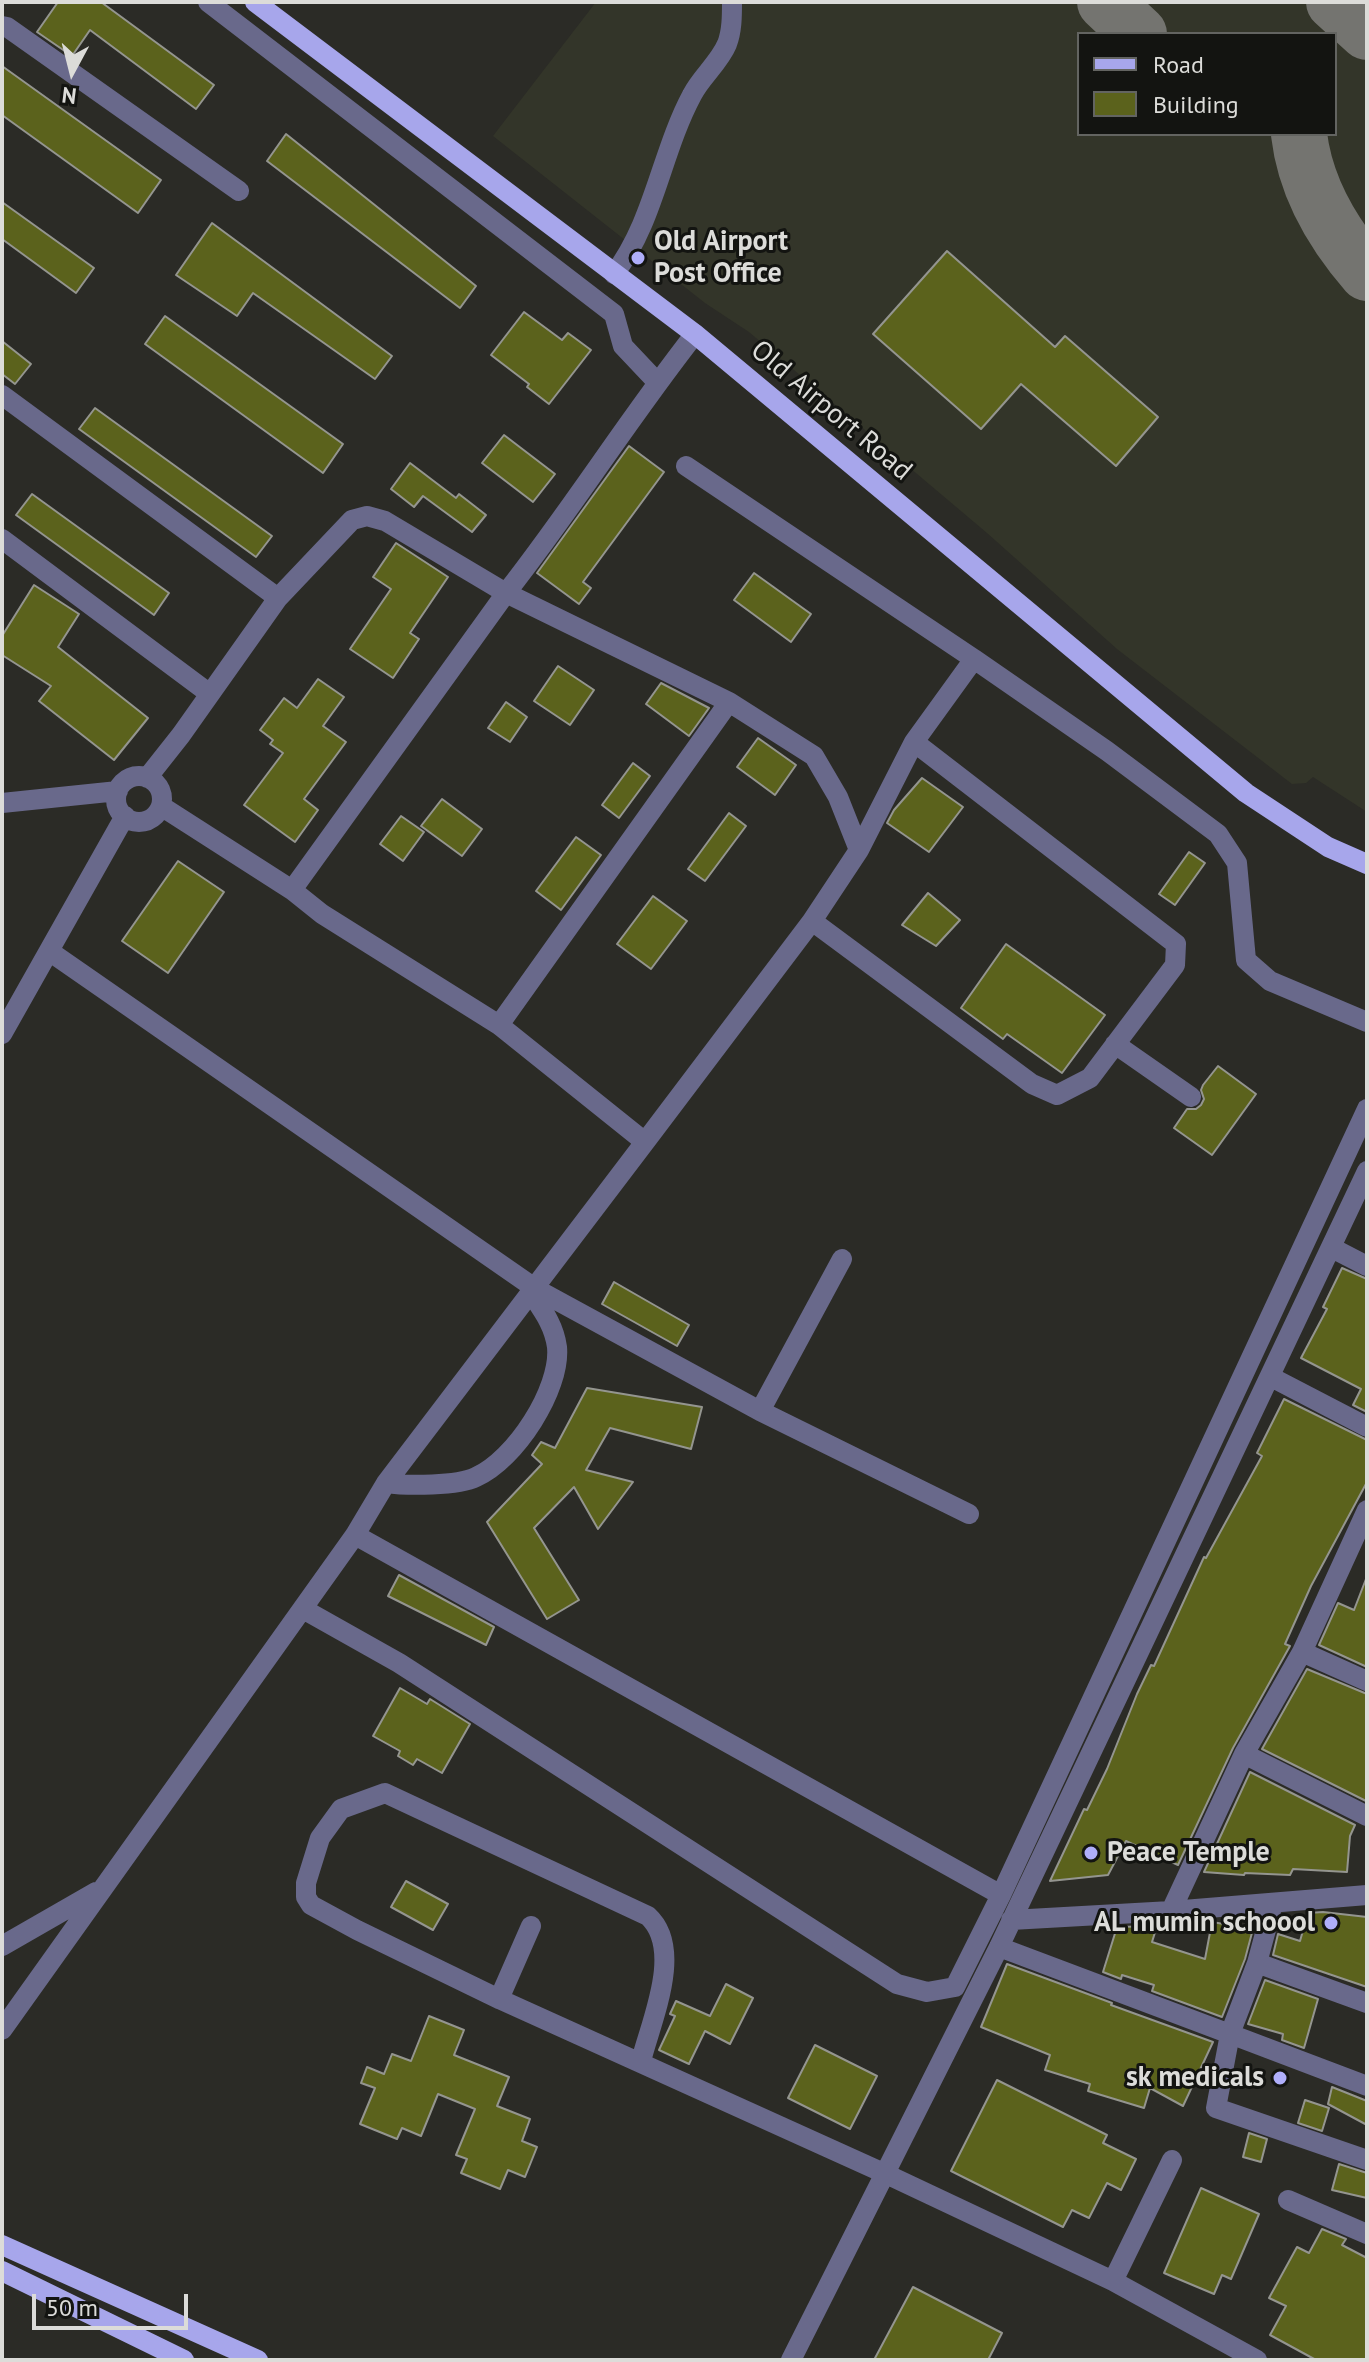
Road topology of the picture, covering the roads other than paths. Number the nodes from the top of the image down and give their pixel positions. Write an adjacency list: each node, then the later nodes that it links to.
1 (208, 2): 8 (street)
2 (255, 2): 6 (main road, Old Airport Road)
3 (732, 2): 6 (street)
4 (2, 26): 5 (street)
5 (239, 191)
6 (614, 274): 7 (main road, Old Airport Road)
7 (695, 334): 8 (street); 24 (main road, Old Airport Road)
8 (657, 382): 12 (street)
9 (2, 395): 13 (street)
10 (686, 466): 14 (street)
11 (2, 539): 15 (street)
12 (506, 593): 13 (street); 16 (street); 25 (street)
13 (278, 598): 15 (street)
14 (974, 659): 17 (street); 28 (street)
15 (210, 694): 18 (street)
16 (729, 702): 23 (street); 29 (street)
17 (914, 742): 23 (street); 31 (street)
18 (147, 778): 19 (street); 21 (street)
19 (118, 791): 20 (street); 22 (street)
20 (2, 803)
21 (161, 806): 22 (street); 25 (street)
22 (125, 816): 27 (street)
23 (859, 850): 26 (street)
24 (1367, 864)
25 (292, 890): 29 (street)
26 (812, 921): 31 (street); 34 (street)
27 (49, 951): 30 (street); 39 (street)
28 (1367, 1022)
29 (499, 1025): 34 (street)
30 (2, 1034)
31 (1115, 1044): 32 (street)
32 (1191, 1097)
33 (1367, 1109): 53 (street)
34 (645, 1142): 39 (street)
35 (1367, 1171): 36 (street)
36 (1332, 1248): 38 (street); 40 (street)
37 (842, 1259): 41 (street)
38 (1367, 1266)
39 (533, 1291): 41 (street); 43 (street); 43 (street)
40 (1271, 1377): 42 (street); 57 (street)
41 (760, 1411): 45 (street)
42 (1367, 1427)
43 (386, 1483): 46 (street)
44 (1367, 1510): 48 (street)
45 (969, 1514)
46 (355, 1535): 47 (street); 53 (street)
47 (303, 1609): 52 (street); 53 (street)
48 (1302, 1652): 49 (street); 50 (street)
49 (1367, 1681)
50 (1244, 1754): 51 (street); 56 (street)
51 (1367, 1816)
52 (103, 1888): 59 (street); 64 (street)
53 (1001, 1895)
54 (1367, 1895): 55 (street)
55 (1273, 1904): 56 (street); 61 (street)
56 (1171, 1911): 57 (street)
57 (1011, 1920): 60 (street)
58 (531, 1926): 62 (street)
59 (2, 1946)
60 (999, 1947): 65 (street); 70 (street)
61 (1257, 1963): 63 (street); 65 (street)
62 (499, 1999): 66 (street); 66 (street)
63 (1367, 2003)
64 (2, 2030)
65 (1230, 2034): 67 (street); 69 (street)
66 (641, 2061): 70 (street)
67 (1367, 2086)
68 (1172, 2160): 75 (street)
69 (1367, 2160)
70 (886, 2174): 75 (street); 78 (street)
71 (1288, 2200): 72 (street)
72 (1367, 2234)
73 (2, 2245): 77 (main road)
74 (2, 2271): 76 (main road)
75 (1113, 2281): 79 (street)
76 (184, 2360)
77 (258, 2360)
78 (791, 2360)
79 (1257, 2360)

